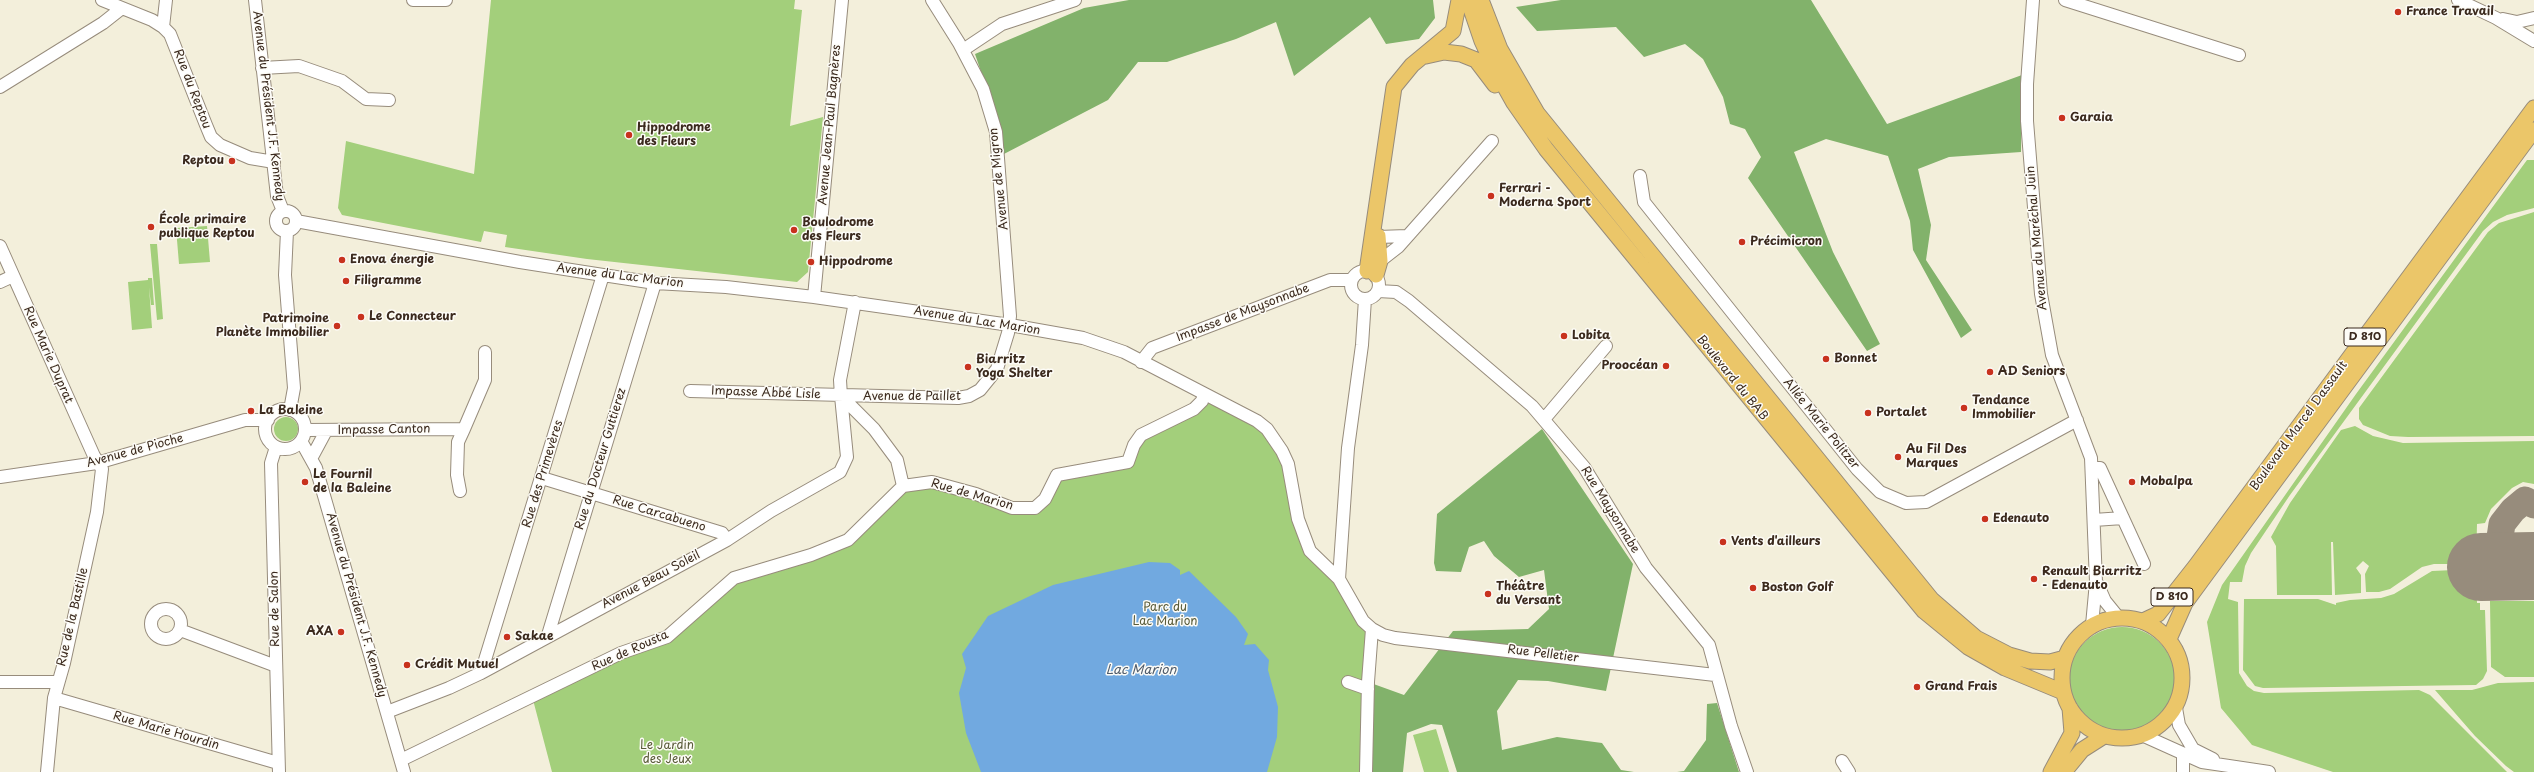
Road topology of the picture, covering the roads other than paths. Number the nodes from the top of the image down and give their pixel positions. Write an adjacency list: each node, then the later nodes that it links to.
1 (102, 0): 15 (street)
2 (166, 0): 18 (street)
3 (255, 0): 23 (street, Avenue du Président J.F. Kennedy)
4 (413, 0): 5 (street)
5 (446, 0)
6 (842, 0): 46 (street, Avenue Jean-Paul Bagnères)
7 (932, 0): 20 (street, Avenue de Migron)
8 (1075, 0): 20 (street)
9 (1459, 0): 22 (main road)
10 (1468, 0): 29 (main road, Boulevard du BAB)
11 (1481, 0): 85 (main road, Boulevard du BAB)
12 (2033, 0): 59 (street, Avenue du Maréchal Juin)
13 (2065, 0): 21 (street)
14 (2458, 0): 16 (street)
15 (122, 8): 18 (street); 24 (street)
16 (2496, 18): 17 (street); 19 (street)
17 (2534, 18)
18 (163, 26): 30 (street, Rue du Reptou)
19 (2534, 41)
20 (963, 50): 49 (street, Avenue de Migron)
21 (2239, 55)
22 (1425, 56): 29 (main road); 36 (main road)
23 (262, 68): 25 (street); 30 (street, Avenue du Président J.F. Kennedy)
24 (0, 87)
25 (389, 100)
26 (2534, 108): 79 (main road, Boulevard Marcel Dassault / D 810)
27 (2534, 130): 84 (main road, Boulevard Marcel Dassault / D 810)
28 (1492, 141): 35 (street)
29 (1546, 149): 93 (main road, Boulevard du BAB)
30 (274, 162): 32 (street, Avenue du Président J.F. Kennedy)
31 (1640, 176): 59 (street, Allée Marie Politzer)
32 (283, 211): 33 (street, Avenue du Président J.F. Kennedy); 34 (street, Avenue du Président J.F. Kennedy)
33 (296, 221): 34 (street); 40 (street, Avenue du Lac Marion)
34 (287, 231): 56 (street)
35 (1407, 236): 36 (street); 38 (street)
36 (1374, 241): 38 (main road); 39 (main road)
37 (0, 246): 41 (street, Rue Marie Duprat)
38 (1380, 261): 39 (main road)
39 (1371, 273): 42 (street); 45 (street)
40 (603, 275): 44 (street, Avenue du Lac Marion); 68 (street, Rue des Primevères)
41 (12, 276): 43 (street); 65 (street, Rue Marie Duprat)
42 (1352, 280): 47 (street); 52 (street, Impasse de Maysonnabe)
43 (0, 282)
44 (655, 283): 46 (street, Avenue du Lac Marion); 71 (street, Rue du Docteur Guttierez)
45 (1378, 291): 47 (street); 57 (street, Rue Maysonnabe)
46 (814, 297): 48 (street, Avenue du Lac Marion)
47 (1365, 299): 76 (street)
48 (855, 302): 49 (street, Avenue du Lac Marion); 55 (street, Avenue Beau Soleil)
49 (1010, 325): 52 (street, Avenue du Lac Marion); 55 (street, Avenue de Paillet)
50 (1606, 346): 57 (street)
51 (484, 352): 60 (street)
52 (1141, 362): 54 (street, Avenue du Lac Marion)
53 (690, 390): 55 (street, Impasse Abbé Lisle)
54 (1204, 394): 69 (street, Rue de Marion); 76 (street, Avenue du Lac Marion)
55 (841, 396): 69 (street); 74 (street, Avenue Beau Soleil)
56 (290, 410): 58 (street); 62 (street)
57 (1544, 418): 88 (street, Rue Maysonnabe)
58 (268, 420): 63 (street); 65 (street, Avenue de Pioche)
59 (2077, 420): 66 (street, Avenue du Maréchal Juin)
60 (464, 429): 61 (street, Impasse Canton); 70 (street)
61 (326, 431): 62 (street, Impasse Canton); 64 (street)
62 (303, 435): 63 (street); 64 (street, Avenue du Président J.F. Kennedy)
63 (276, 446): 86 (street, Rue de Salon)
64 (312, 457): 97 (street, Avenue du Président J.F. Kennedy)
65 (97, 463): 67 (street, Avenue de Pioche); 90 (street, Rue de la Bastille)
66 (2093, 468): 72 (street); 73 (street, Avenue du Maréchal Juin)
67 (0, 477)
68 (542, 478): 71 (street, Rue Carcabueno); 87 (street, Rue des Primevères)
69 (903, 486): 101 (street, Rue de Rousta)
70 (460, 491)
71 (590, 493): 74 (street, Rue Carcabueno); 83 (street, Rue du Docteur Guttierez)
72 (2123, 518): 73 (street); 75 (street)
73 (2094, 520): 77 (street, Avenue du Maréchal Juin)
74 (727, 540): 83 (street, Avenue Beau Soleil)
75 (2144, 564)
76 (1339, 579): 81 (street, Avenue du Lac Marion)
77 (2096, 582): 78 (street, Avenue du Maréchal Juin); 80 (street, Avenue du Maréchal Juin)
78 (2118, 617): 79 (main road); 80 (main road)
79 (2143, 621): 84 (main road)
80 (2092, 626): 85 (main road)
81 (1372, 629): 88 (street, Rue Pelletier); 92 (street)
82 (180, 630): 86 (street)
83 (548, 635): 87 (street, Avenue Beau Soleil)
84 (2169, 639): 96 (main road)
85 (2065, 658): 93 (main road)
86 (276, 666): 104 (street, Rue de Salon)
87 (481, 673): 97 (street, Avenue Beau Soleil)
88 (1715, 675): 108 (street, Rue Maysonnabe)
89 (0, 682): 90 (street)
90 (57, 682): 94 (street, Rue de la Bastille)
91 (1348, 682): 92 (street)
92 (1368, 689): 107 (street)
93 (2063, 692): 95 (main road)
94 (54, 698): 104 (street, Rue Marie Hourdin); 105 (street, Rue de la Bastille)
95 (2070, 708): 98 (main road); 110 (main road)
96 (2176, 708): 99 (main road); 103 (street)
97 (387, 712): 101 (street, Avenue du Président J.F. Kennedy)
98 (2104, 736): 99 (main road); 111 (main road)
99 (2142, 736): 100 (street)
100 (2183, 754): 103 (street); 112 (street)
101 (401, 760): 106 (street, Avenue du Président J.F. Kennedy)
102 (1842, 761): 109 (street)
103 (2225, 765): 113 (street)
104 (278, 768)
105 (47, 772)
106 (404, 772)
107 (1366, 772)
108 (1747, 772)
109 (1849, 772)
110 (2051, 772)
111 (2064, 772)
112 (2183, 772)
113 (2269, 772)

